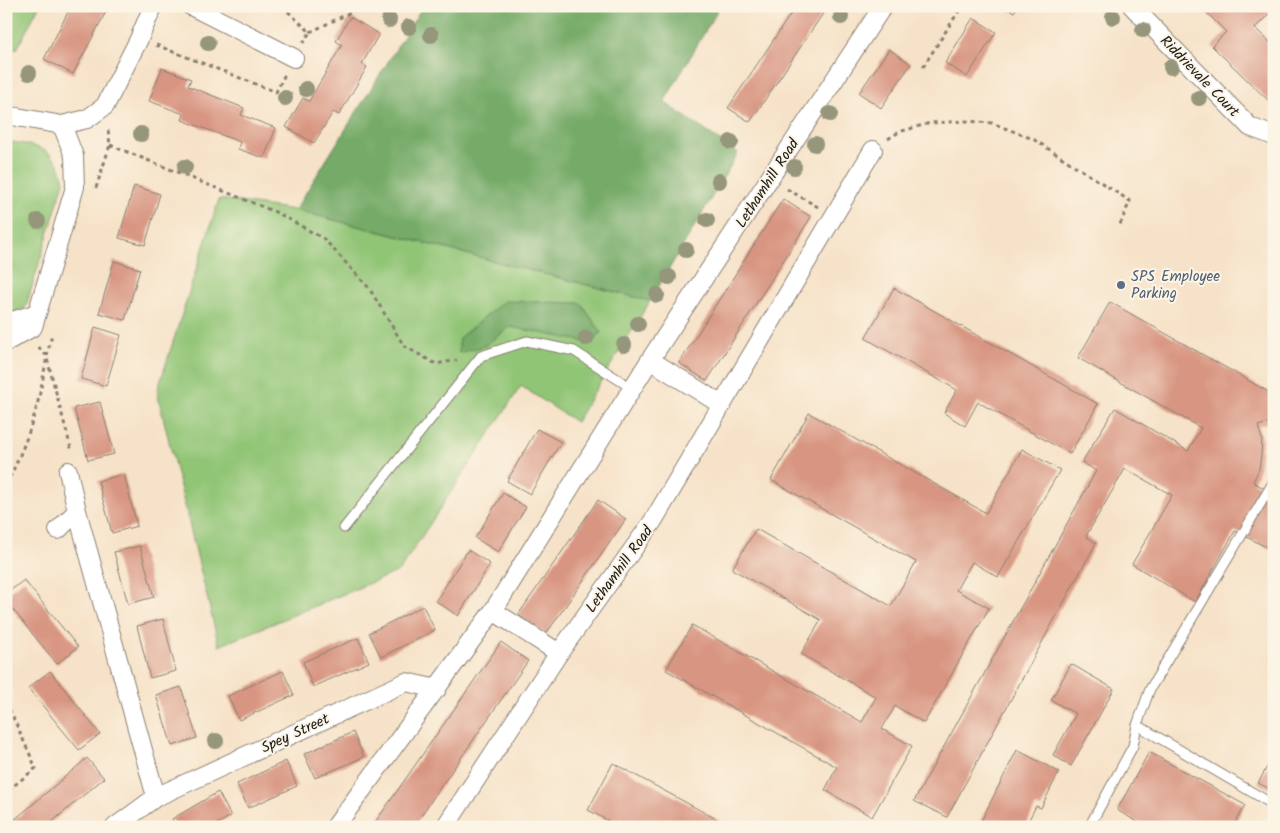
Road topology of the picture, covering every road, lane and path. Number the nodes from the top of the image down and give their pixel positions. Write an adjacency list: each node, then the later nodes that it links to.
1 (153, 6): 11 (street)
2 (191, 6): 8 (street)
3 (364, 6): 7 (path)
4 (883, 6): 21 (street, Lethamhill Road)
5 (962, 6): 9 (path)
6 (1132, 6): 12 (street, Riddrievale Court)
7 (310, 32)
8 (294, 58)
9 (923, 67)
10 (6, 116): 11 (street)
11 (62, 125): 16 (street)
12 (1274, 136)
13 (110, 145): 20 (path)
14 (873, 150): 15 (path); 23 (street, Lethamhill Road)
15 (1119, 227)
16 (37, 313): 17 (street); 18 (street)
17 (6, 324)
18 (22, 333): 19 (street); 24 (path)
19 (6, 342)
20 (481, 356): 22 (lane); 27 (lane)
21 (650, 360): 22 (street, Lethamhill Road); 23 (street)
22 (633, 389): 29 (street, Lethamhill Road)
23 (722, 405): 30 (street, Lethamhill Road)
24 (68, 471): 26 (street)
25 (1274, 481): 33 (lane)
26 (77, 511): 28 (street); 35 (street)
27 (344, 528)
28 (58, 530)
29 (493, 611): 30 (street); 31 (street, Lethamhill Road)
30 (559, 653): 39 (street, Lethamhill Road)
31 (437, 690): 35 (street, Spey Street); 38 (street, Lethamhill Road)
32 (6, 702): 34 (path)
33 (1137, 726): 36 (lane); 40 (lane)
34 (6, 792)
35 (156, 797): 37 (street, Spey Street)
36 (1274, 805)
37 (115, 827)
38 (335, 827)
39 (445, 827)
40 (1089, 827)

